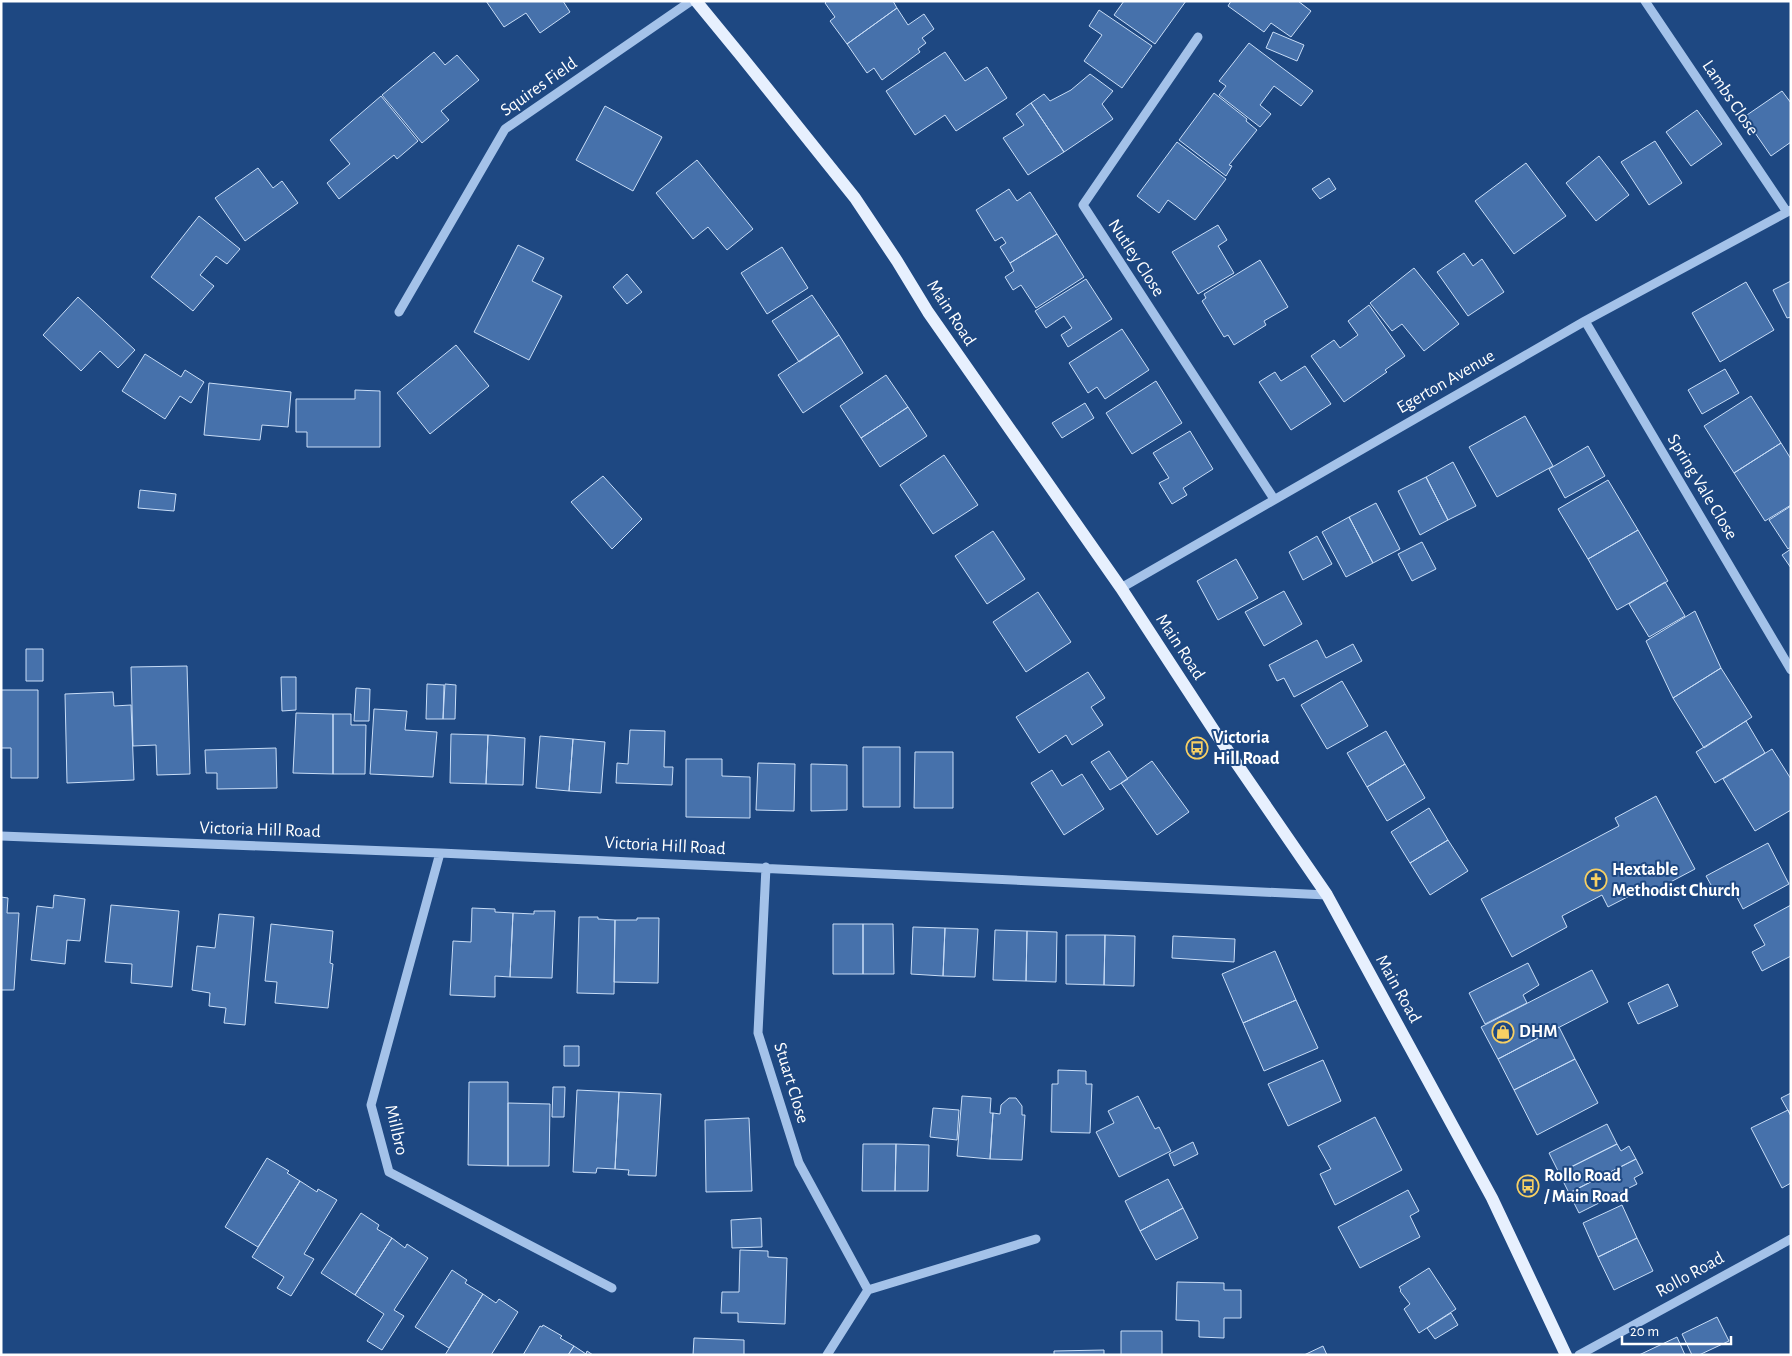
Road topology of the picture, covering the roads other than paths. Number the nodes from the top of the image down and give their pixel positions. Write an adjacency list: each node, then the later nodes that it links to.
1 (691, 1): 6 (street, Squires Field)
2 (696, 1): 9 (main road, Main Road)
3 (1645, 1): 5 (street, Lambs Close)
4 (1198, 37): 8 (street, Nutley Close)
5 (1789, 211): 7 (street, Egerton Avenue)
6 (399, 312)
7 (1585, 322): 8 (street, Egerton Avenue); 10 (street, Spring Vale Close)
8 (1274, 500): 9 (street, Egerton Avenue)
9 (1121, 588): 14 (main road, Main Road)
10 (1791, 670)
11 (1, 836): 12 (street, Victoria Hill Road)
12 (440, 853): 13 (street, Victoria Hill Road); 17 (street, Millbro)
13 (766, 867): 14 (street, Victoria Hill Road); 18 (street, Stuart Close)
14 (1327, 895): 20 (main road, Main Road)
15 (1791, 1238): 21 (street, Rollo Road)
16 (1036, 1239): 18 (street)
17 (612, 1288)
18 (868, 1290): 19 (street)
19 (827, 1355)
20 (1566, 1355)
21 (1579, 1355)

